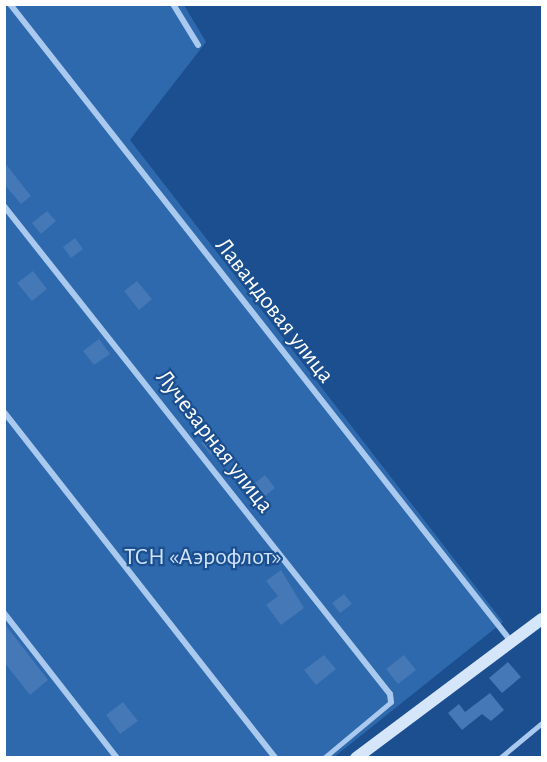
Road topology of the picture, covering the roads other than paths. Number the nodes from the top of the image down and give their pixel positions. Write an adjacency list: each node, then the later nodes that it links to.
1 (10, 4): 8 (street, Лавандовая улица)
2 (173, 4): 3 (street)
3 (198, 45)
4 (4, 206): 9 (street, Лучезарная улица)
5 (4, 412): 12 (street)
6 (4, 613): 11 (street)
7 (543, 619): 8 (main road)
8 (510, 640): 14 (main road)
9 (391, 702): 13 (lane)
10 (543, 723): 15 (lane)
11 (117, 758)
12 (275, 758)
13 (324, 758)
14 (356, 758)
15 (500, 758)

